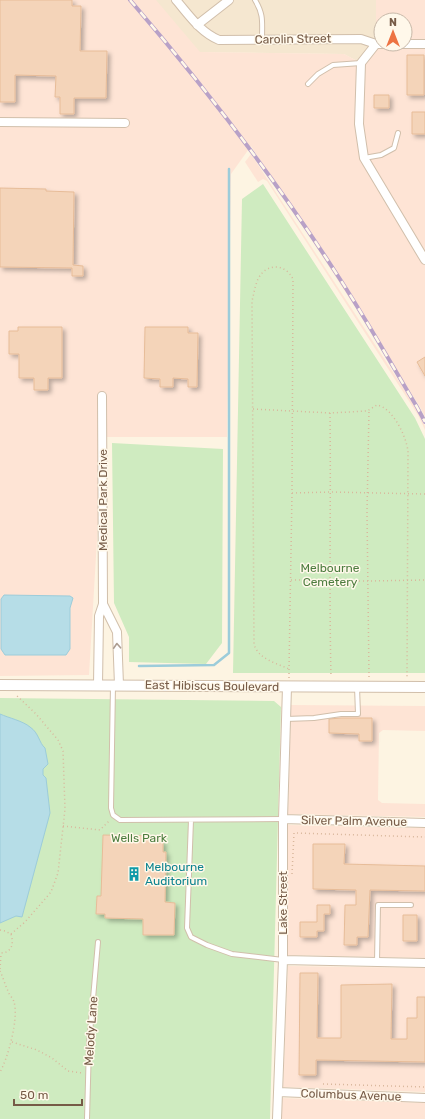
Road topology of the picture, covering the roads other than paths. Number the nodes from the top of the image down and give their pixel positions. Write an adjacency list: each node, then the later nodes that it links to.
1 (176, 0): 4 (street, Carolin Street)
2 (229, 0): 4 (street)
3 (255, 0): 5 (lane)
4 (198, 25): 5 (street, Carolin Street)
5 (262, 40): 6 (street, Carolin Street)
6 (373, 43)
7 (413, 44): 8 (street, Carolin Street)
8 (425, 44)
9 (373, 48): 10 (street)
10 (361, 63): 11 (lane); 15 (street)
11 (308, 84)
12 (0, 122): 13 (street)
13 (124, 123)
14 (398, 133): 15 (lane)
15 (364, 158): 16 (street)
16 (425, 260)
17 (102, 396): 18 (street, Medical Park Drive)
18 (103, 604): 20 (street, Medical Park Drive); 21 (street, Medical Park Drive, one-way to 18)
19 (2, 685): 20 (street, East Hibiscus Boulevard)
20 (98, 685): 21 (street, East Hibiscus Boulevard)
21 (116, 685): 22 (street, East Hibiscus Boulevard); 27 (lane)
22 (288, 687): 23 (street, East Hibiscus Boulevard); 25 (street, Lake Street)
23 (357, 687): 24 (street, East Hibiscus Boulevard); 25 (lane)
24 (425, 687)
25 (286, 719): 26 (street, Lake Street)
26 (283, 819): 27 (lane); 28 (street, Silver Palm Avenue); 31 (street, Lake Street)
27 (191, 820): 31 (lane)
28 (425, 823)
29 (411, 905): 32 (lane)
30 (98, 942): 36 (lane, Melody Lane)
31 (283, 960): 32 (street); 34 (street, Lake Street)
32 (377, 962): 33 (street)
33 (425, 963)
34 (278, 1092): 35 (street, Columbus Avenue); 37 (street, Lake Street)
35 (425, 1098)
36 (87, 1119)
37 (277, 1119)

